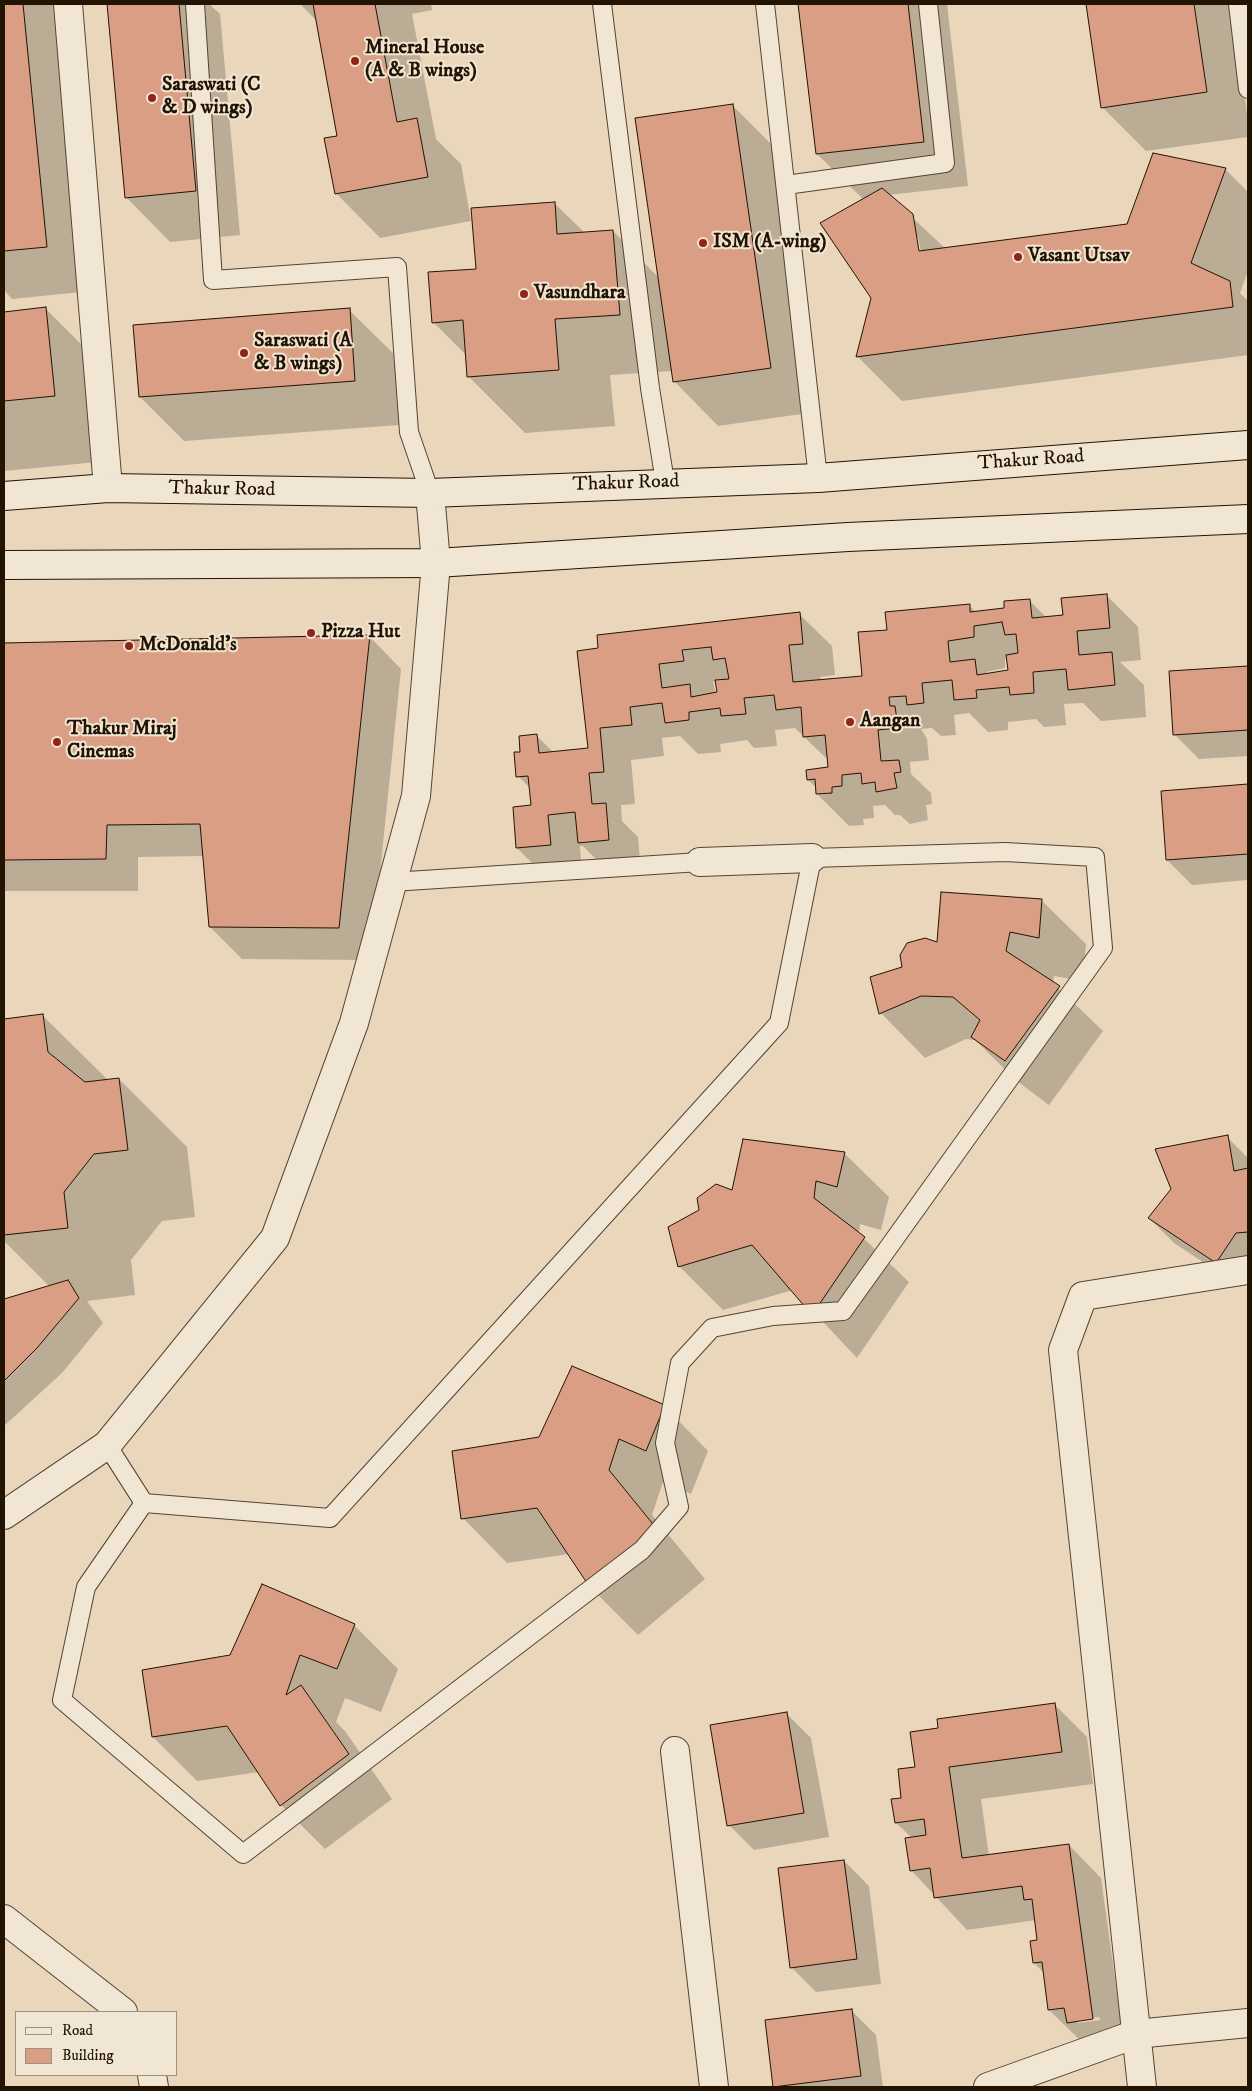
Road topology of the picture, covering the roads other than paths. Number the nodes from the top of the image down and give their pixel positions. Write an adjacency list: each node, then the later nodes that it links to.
1 (68, 4): 12 (street)
2 (195, 4): 13 (lane)
3 (602, 4): 11 (lane)
4 (765, 4): 8 (lane)
5 (928, 4): 8 (lane)
6 (1238, 4): 7 (lane)
7 (1248, 89)
8 (786, 186): 10 (lane)
9 (1248, 445): 10 (street, Thakur Road)
10 (818, 478): 11 (street, Thakur Road)
11 (665, 482): 13 (street, Thakur Road)
12 (108, 488): 13 (street, Thakur Road); 14 (street, Thakur Road)
13 (430, 493): 16 (street)
14 (4, 496)
15 (1248, 519): 16 (street)
16 (436, 563): 17 (street); 20 (street)
17 (4, 565)
18 (812, 858): 19 (street); 23 (lane); 23 (lane)
19 (700, 862): 20 (lane)
20 (392, 882): 22 (street)
21 (1248, 1270): 29 (street)
22 (107, 1445): 23 (lane); 24 (street)
23 (144, 1503)
24 (4, 1514)
25 (675, 1751): 30 (street)
26 (4, 1919): 27 (street)
27 (122, 2011)
28 (1248, 2023): 29 (street)
29 (1136, 2034): 31 (street); 32 (street)
30 (714, 2087)
31 (988, 2087)
32 (1142, 2087)

